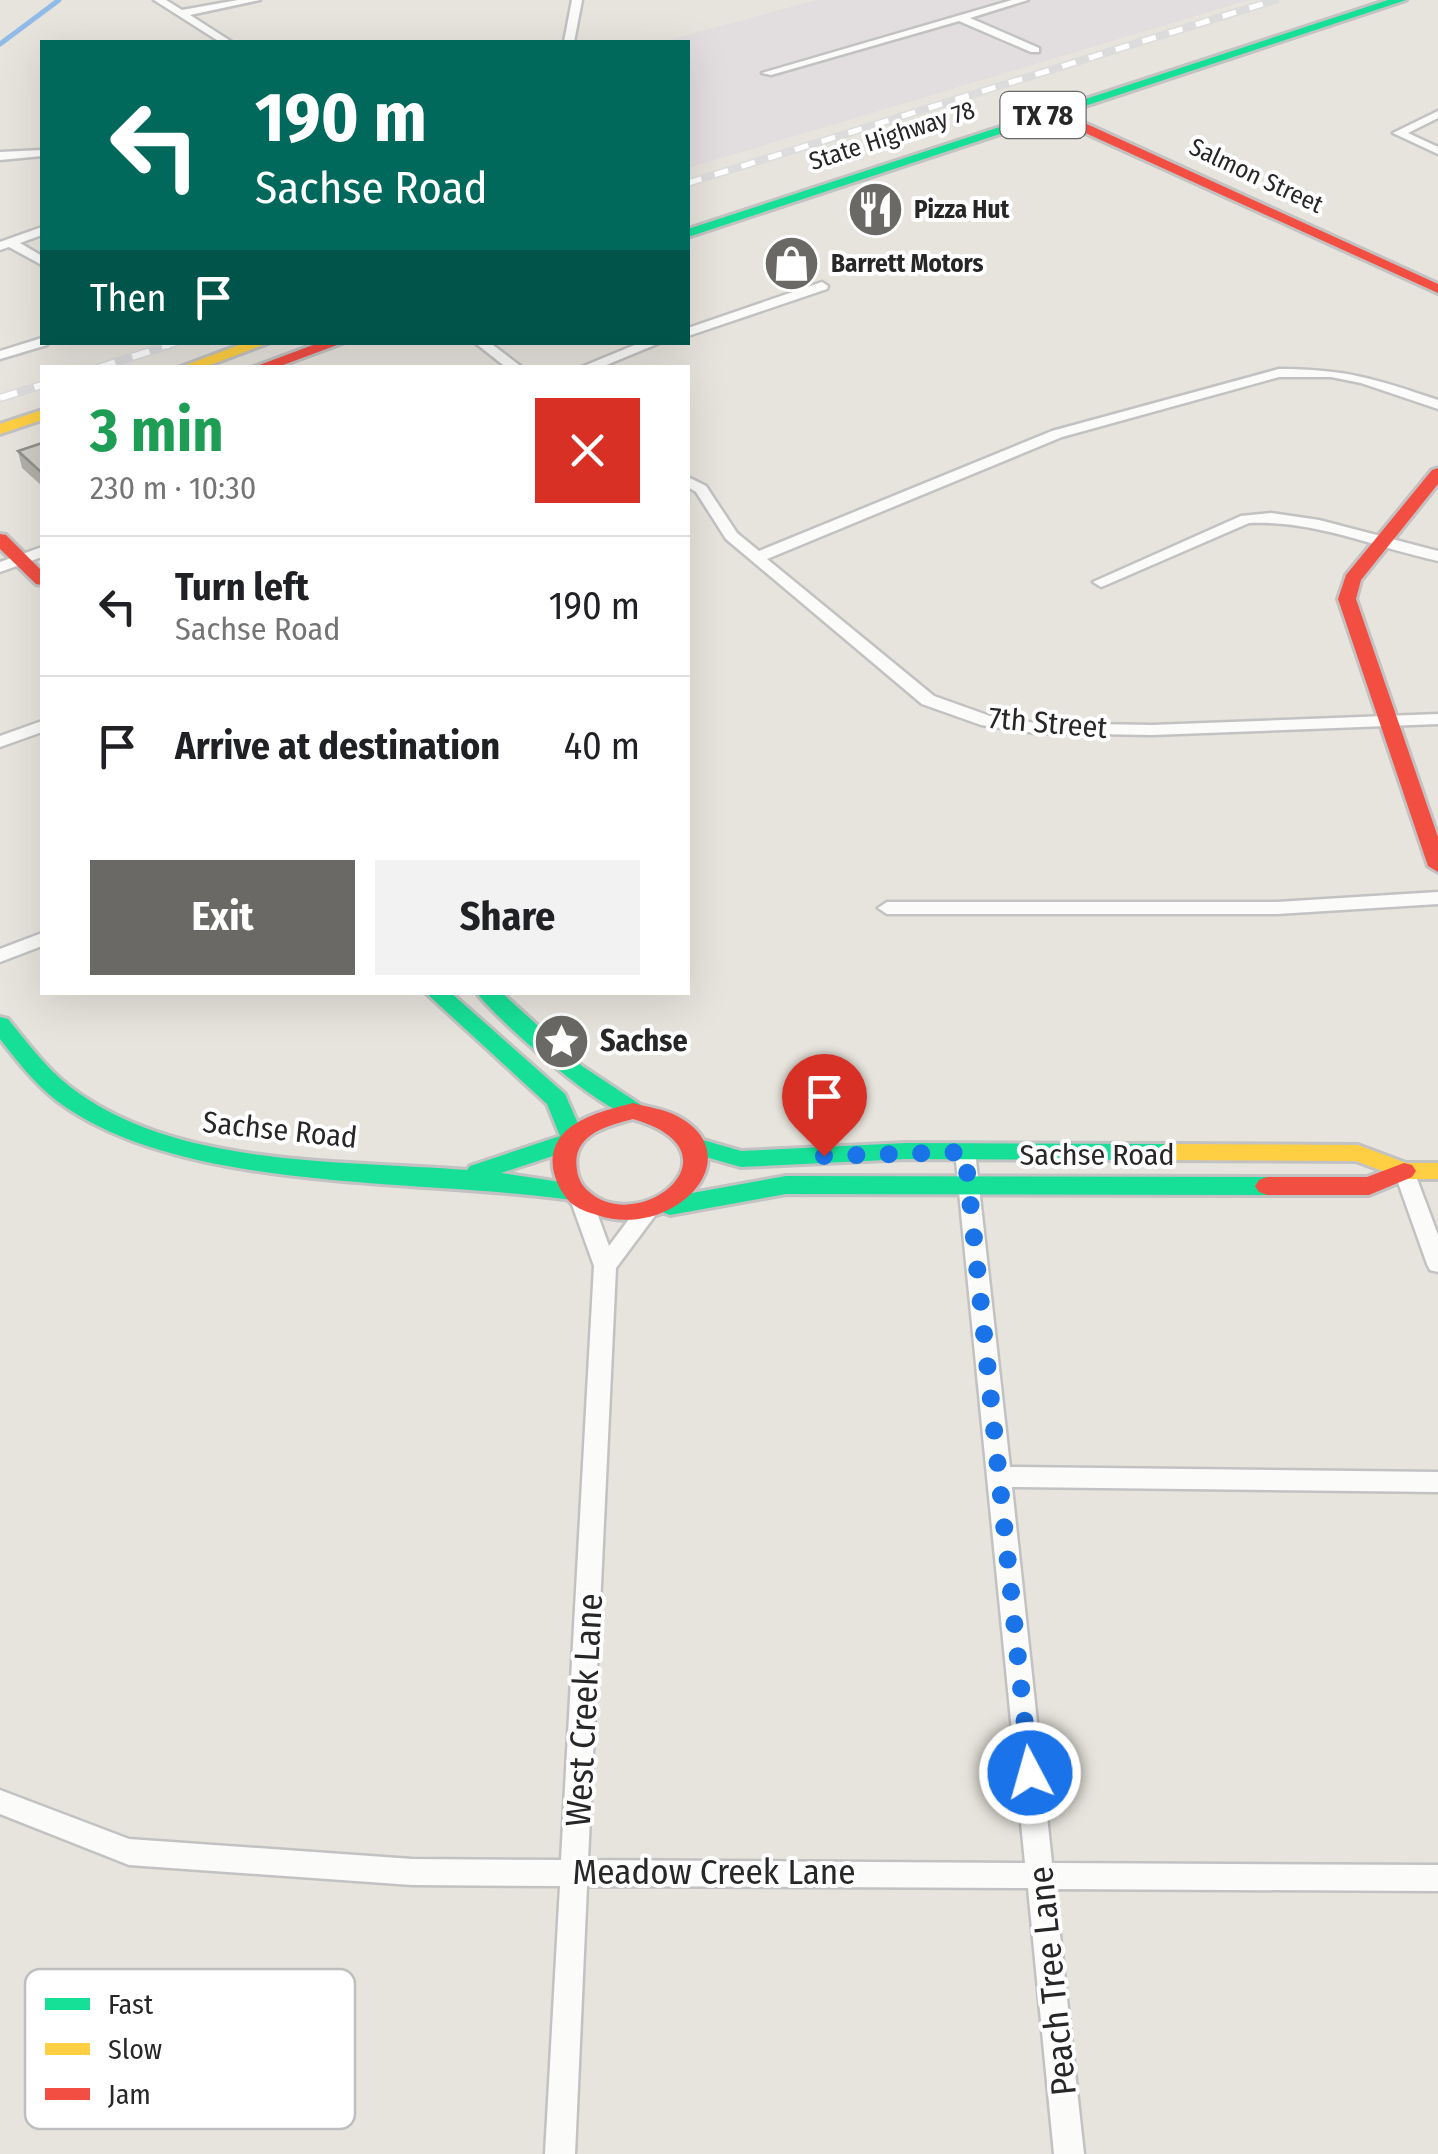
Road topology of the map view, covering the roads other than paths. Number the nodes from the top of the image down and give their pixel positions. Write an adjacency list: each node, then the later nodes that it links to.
1 (159, 0): 7 (street)
2 (254, 0): 7 (street)
3 (577, 0): 10 (street)
4 (1023, 0): 8 (street)
5 (1351, 0): 18 (main road, State Highway 78 / TX 78)
6 (1400, 0): 13 (main road, State Highway 78 / TX 78)
7 (182, 13): 9 (street)
8 (960, 18): 11 (street); 12 (street)
9 (224, 40)
10 (569, 40)
11 (1034, 50)
12 (768, 72)
13 (1052, 113): 20 (main road, State Highway 78 / TX 78); 24 (main road, Salmon Street)
14 (1438, 114): 15 (street)
15 (1438, 151)
16 (40, 153): 17 (street)
17 (0, 156)
18 (690, 209)
19 (40, 231): 21 (street)
20 (690, 231)
21 (5, 244): 22 (street)
22 (40, 260)
23 (822, 286): 25 (street)
24 (1438, 289)
25 (690, 331)
26 (40, 343): 31 (street)
27 (255, 345): 32 (main road)
28 (329, 345): 33 (main road)
29 (484, 345): 34 (street)
30 (648, 345): 35 (street)
31 (0, 355)
32 (195, 365)
33 (267, 365)
34 (513, 365)
35 (593, 365)
36 (1438, 404): 45 (street)
37 (40, 416): 38 (main road)
38 (0, 429)
39 (40, 437): 40 (main road)
40 (0, 450)
41 (1438, 473): 44 (main road)
42 (690, 482): 45 (street, 7th Street)
43 (0, 538): 47 (main road)
44 (1381, 541): 46 (street); 49 (street); 50 (main road)
45 (758, 556): 50 (street, 7th Street)
46 (1438, 556)
47 (21, 560): 48 (main road)
48 (40, 578)
49 (1101, 582)
50 (1386, 718): 51 (street, 7th Street); 54 (main road)
51 (1438, 719)
52 (40, 727): 53 (street)
53 (0, 742)
54 (1438, 866)
55 (1438, 898): 56 (street)
56 (887, 908)
57 (40, 940): 58 (street)
58 (0, 956)
59 (439, 995): 63 (main road)
60 (489, 995): 62 (main road)
61 (0, 1024): 68 (main road, Sachse Road)
62 (633, 1112): 63 (main road); 64 (main road)
63 (569, 1139): 68 (main road, Sachse Road); 70 (main road)
64 (696, 1146): 65 (main road, Sachse Road); 71 (main road)
65 (965, 1152): 66 (main road, Sachse Road); 69 (street, Peach Tree Lane)
66 (1404, 1171): 67 (main road, Sachse Road); 69 (main road, Sachse Road); 73 (street)
67 (1438, 1172)
68 (477, 1173): 70 (main road, Sachse Road)
69 (969, 1184): 71 (main road, Sachse Road); 75 (street, Peach Tree Lane)
70 (576, 1195): 72 (main road); 74 (street, West Creek Lane)
71 (670, 1206): 72 (main road)
72 (646, 1213): 74 (street)
73 (1438, 1264)
74 (605, 1266): 78 (street, West Creek Lane)
75 (1000, 1477): 76 (street); 79 (street, Peach Tree Lane)
76 (1438, 1482)
77 (0, 1802): 78 (street, Meadow Creek Lane)
78 (575, 1871): 79 (street, Meadow Creek Lane); 81 (street, West Creek Lane)
79 (1040, 1873): 80 (street, Meadow Creek Lane); 82 (street, Peach Tree Lane)
80 (1438, 1878)
81 (560, 2154)
82 (1070, 2154)

